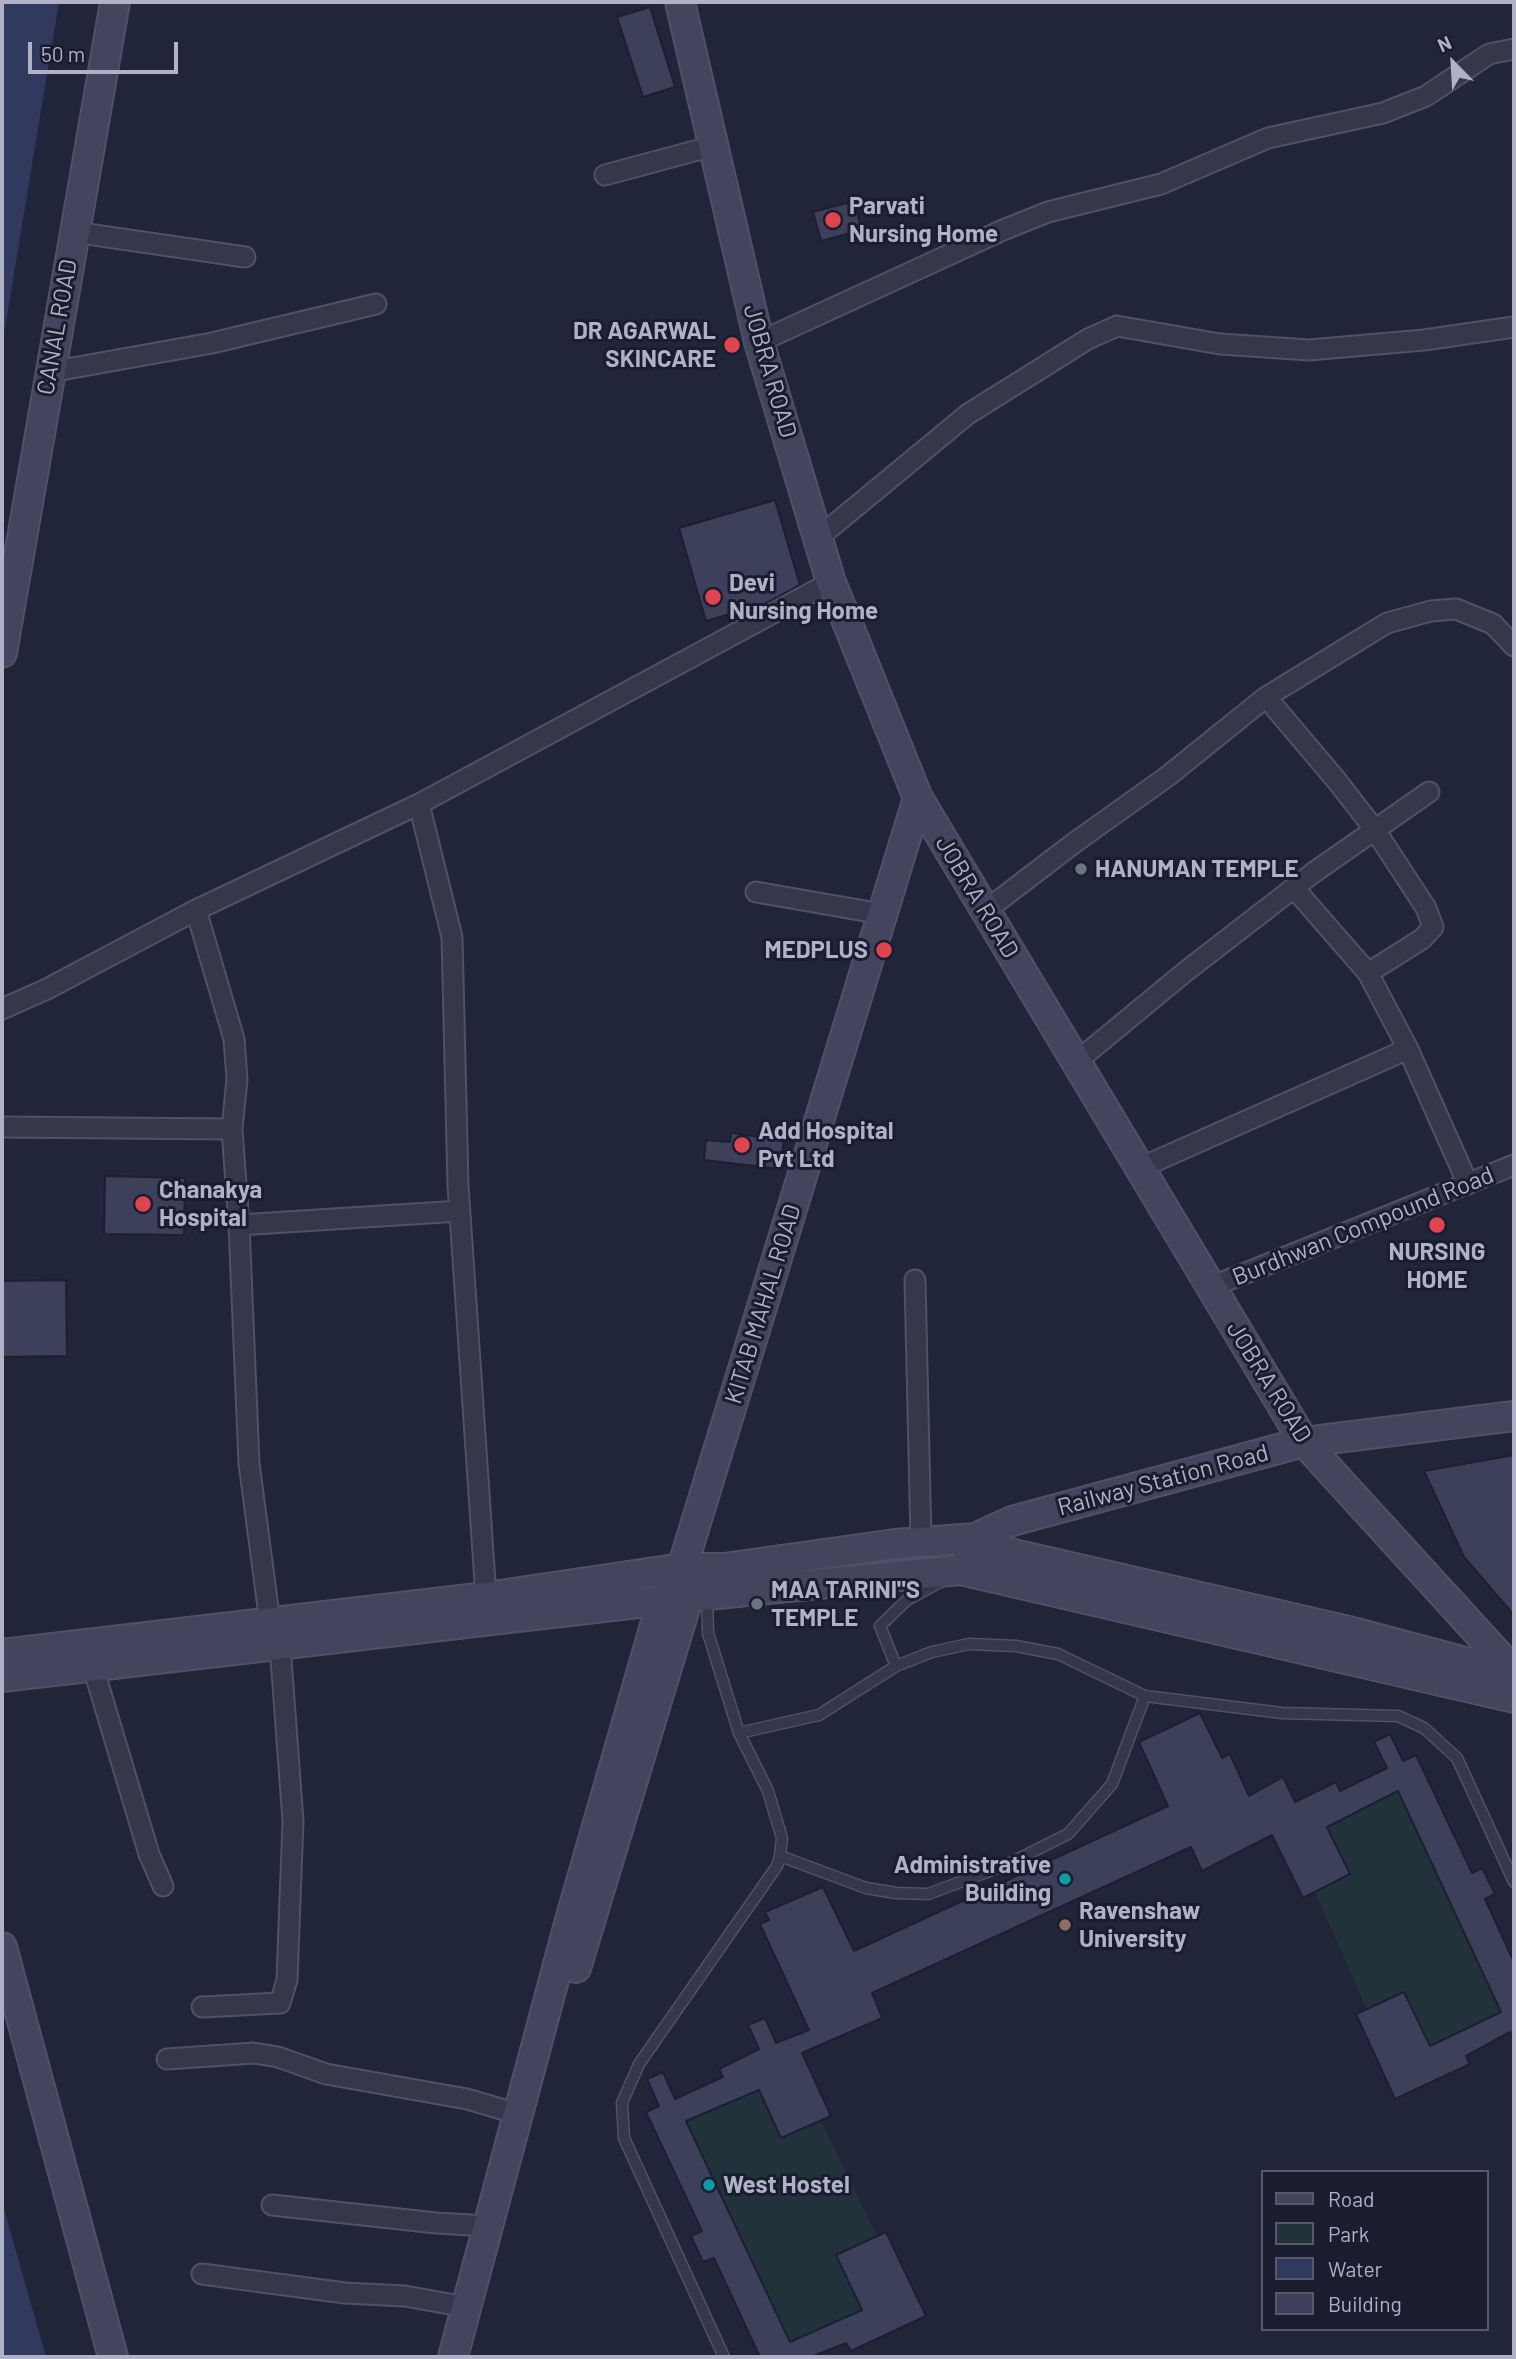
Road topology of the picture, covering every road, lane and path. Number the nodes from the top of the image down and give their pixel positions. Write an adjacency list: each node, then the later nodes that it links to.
1 (116, 2): 6 (street, CANAL ROAD)
2 (680, 2): 4 (street, JOBRA ROAD)
3 (1514, 49): 10 (street)
4 (713, 146): 5 (street); 10 (street, JOBRA ROAD)
5 (605, 175)
6 (74, 232): 7 (street); 11 (street, CANAL ROAD)
7 (246, 257)
8 (376, 304): 11 (street)
9 (1514, 327): 12 (street)
10 (759, 342): 12 (street, JOBRA ROAD)
11 (50, 372): 15 (street, CANAL ROAD)
12 (818, 538): 13 (street, JOBRA ROAD)
13 (831, 582): 18 (street, JOBRA ROAD); 19 (street)
14 (1514, 646): 16 (street)
15 (2, 653)
16 (1266, 697): 20 (street); 24 (street)
17 (1429, 792): 20 (street)
18 (918, 798): 24 (street, JOBRA ROAD); 25 (street, KITAB MAHAL ROAD)
19 (419, 804): 23 (street); 35 (street)
20 (1375, 830): 21 (street); 26 (street)
21 (1294, 888): 26 (street); 29 (street)
22 (756, 892): 25 (street)
23 (196, 910): 27 (street); 31 (street)
24 (985, 911): 29 (street, JOBRA ROAD)
25 (882, 914): 43 (street, KITAB MAHAL ROAD)
26 (1368, 973): 28 (street)
27 (2, 1009)
28 (1408, 1049): 33 (street); 34 (street)
29 (1076, 1062): 33 (street, JOBRA ROAD)
30 (2, 1127): 31 (street)
31 (232, 1129): 36 (street)
32 (1514, 1165): 34 (street, Burdhwan Compound Road)
33 (1140, 1168): 38 (street, JOBRA ROAD)
34 (1468, 1184): 38 (street, Burdhwan Compound Road)
35 (460, 1210): 36 (street); 45 (street)
36 (239, 1225): 47 (street)
37 (915, 1280): 42 (street)
38 (1211, 1287): 40 (street, JOBRA ROAD)
39 (1514, 1416): 40 (street, Railway Station Road)
40 (1304, 1442): 41 (street, Railway Station Road); 51 (street, JOBRA ROAD)
41 (975, 1538): 42 (street); 44 (street); 51 (street)
42 (922, 1541): 43 (street)
43 (682, 1568): 45 (street); 46 (street, KITAB MAHAL ROAD)
44 (960, 1570): 46 (street); 49 (lane); 54 (street)
45 (486, 1597): 47 (street)
46 (686, 1598): 47 (street); 55 (lane); 62 (street); 69 (street)
47 (275, 1634): 48 (street); 50 (street); 60 (street)
48 (2, 1654)
49 (896, 1666): 53 (lane); 55 (lane)
50 (93, 1667): 52 (street); 58 (street)
51 (1514, 1673)
52 (2, 1677)
53 (1145, 1696): 56 (lane); 57 (lane)
54 (1514, 1698)
55 (739, 1733): 56 (lane)
56 (780, 1856): 70 (lane)
57 (1514, 1882)
58 (163, 1886)
59 (2, 1947): 67 (street)
60 (202, 2007)
61 (167, 2059): 62 (street)
62 (518, 2114): 64 (street)
63 (272, 2205): 64 (street)
64 (488, 2225): 66 (street)
65 (202, 2274): 66 (street)
66 (466, 2306): 68 (street)
67 (113, 2357)
68 (453, 2357)
69 (471, 2357)
70 (724, 2357)

